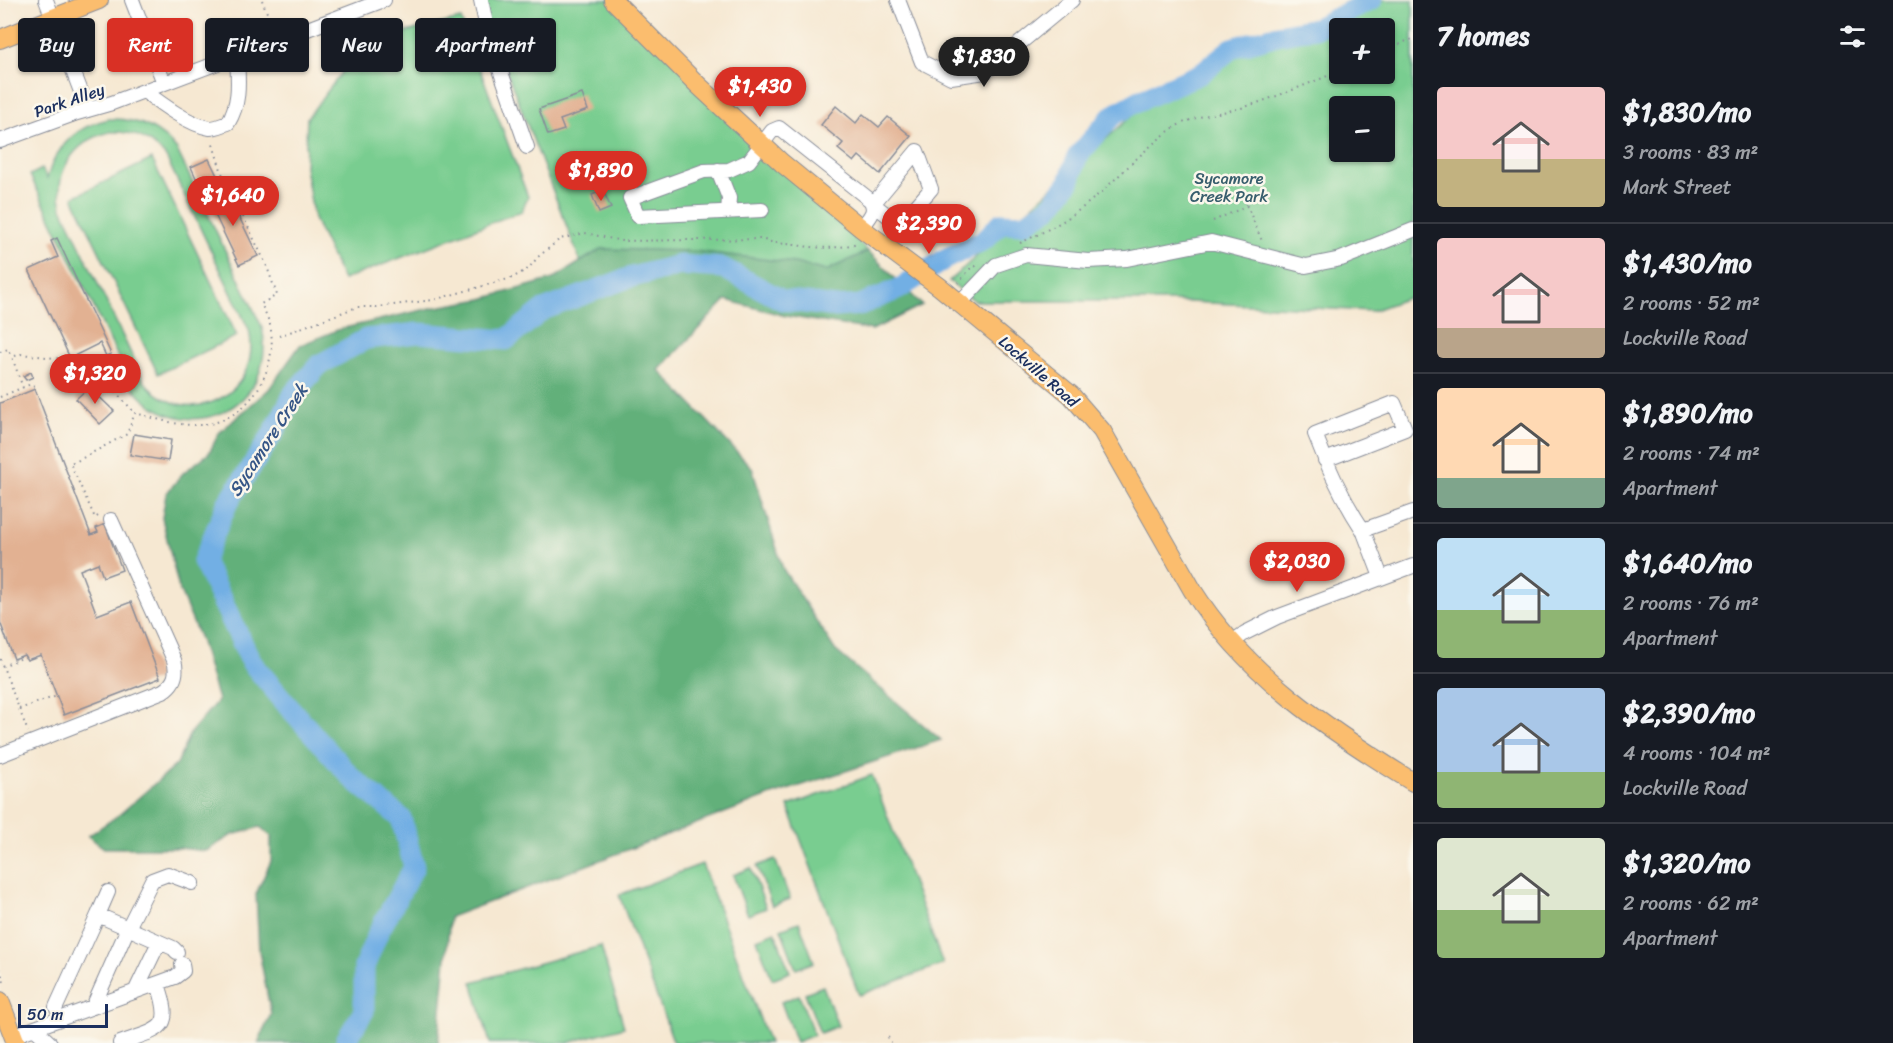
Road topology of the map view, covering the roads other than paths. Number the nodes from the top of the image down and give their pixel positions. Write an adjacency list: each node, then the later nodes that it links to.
1 (46, 0): 9 (street)
2 (99, 0): 9 (main road)
3 (132, 0): 16 (street)
4 (384, 0): 10 (street, Park Alley)
5 (481, 0): 21 (street)
6 (898, 0): 7 (street)
7 (1072, 0)
8 (621, 2): 20 (main road, Lockville Road)
9 (53, 18)
10 (309, 28)
11 (18, 32): 12 (main road)
12 (0, 39)
13 (205, 68): 16 (street, Park Alley)
14 (74, 72): 18 (street)
15 (238, 72): 17 (street)
16 (164, 83): 17 (street, Park Alley)
17 (144, 91): 18 (street, Park Alley)
18 (88, 110): 19 (street, Park Alley)
19 (0, 141)
20 (761, 143): 22 (street); 23 (street); 27 (main road, Lockville Road)
21 (527, 147)
22 (718, 170): 25 (street); 25 (street)
23 (873, 204): 23 (street); 27 (street)
24 (762, 210): 25 (street)
25 (728, 212)
26 (1413, 230): 28 (street)
27 (867, 232): 28 (main road, Lockville Road)
28 (951, 292): 35 (main road, Lockville Road)
29 (1325, 460): 29 (street); 32 (street)
30 (1413, 512): 32 (street)
31 (111, 520): 36 (street)
32 (1363, 530): 34 (street)
33 (1413, 566): 34 (street)
34 (1382, 577): 35 (street)
35 (1232, 644): 37 (main road, Lockville Road)
36 (0, 755)
37 (1413, 782)
38 (192, 883): 41 (street)
39 (108, 892): 40 (street)
40 (98, 915): 41 (street); 46 (street)
41 (128, 928): 42 (street); 47 (street)
42 (159, 942): 43 (street); 44 (street)
43 (158, 984): 44 (street); 51 (street)
44 (135, 992): 47 (street)
45 (0, 1001): 49 (main road)
46 (56, 1006)
47 (93, 1007): 48 (street)
48 (35, 1029): 49 (street); 50 (street)
49 (15, 1040)
50 (50, 1043)
51 (120, 1043)

